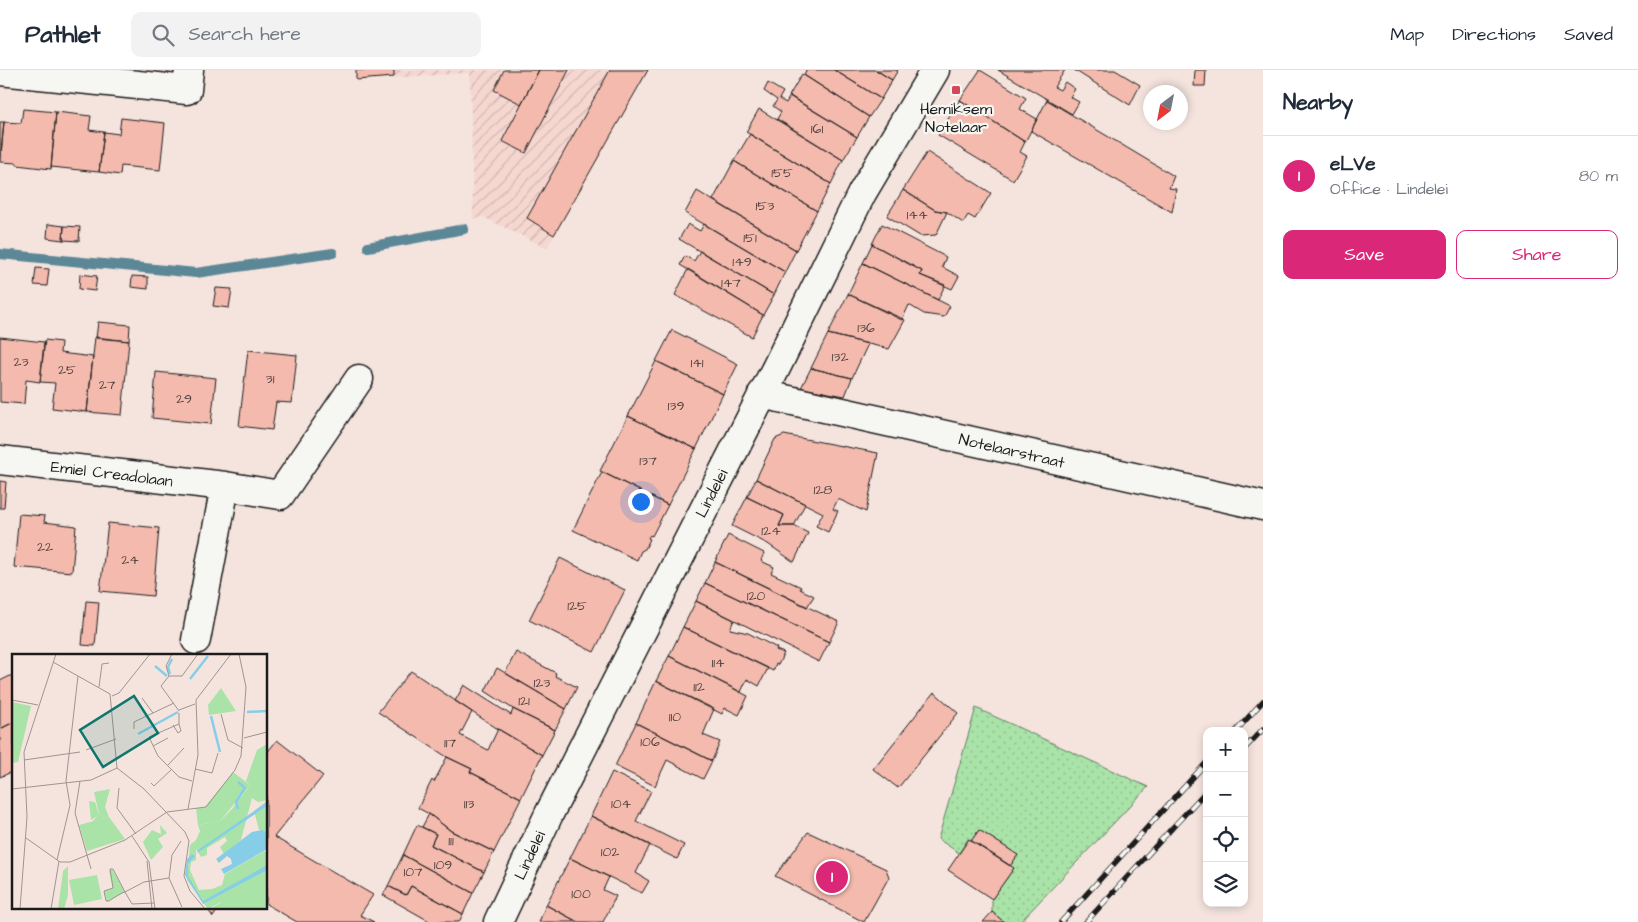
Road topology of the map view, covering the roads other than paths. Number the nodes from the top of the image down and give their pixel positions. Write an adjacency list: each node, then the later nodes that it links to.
1 (189, 70): 3 (street)
2 (935, 70): 5 (street, Lindelei)
3 (0, 71)
4 (360, 379): 7 (street, Emiel Creadolaan)
5 (762, 394): 8 (street, Notelaarstraat); 10 (street, Lindelei)
6 (0, 460): 7 (street, Emiel Creadolaan)
7 (224, 486): 9 (street)
8 (1263, 506)
9 (196, 640)
10 (498, 922)

